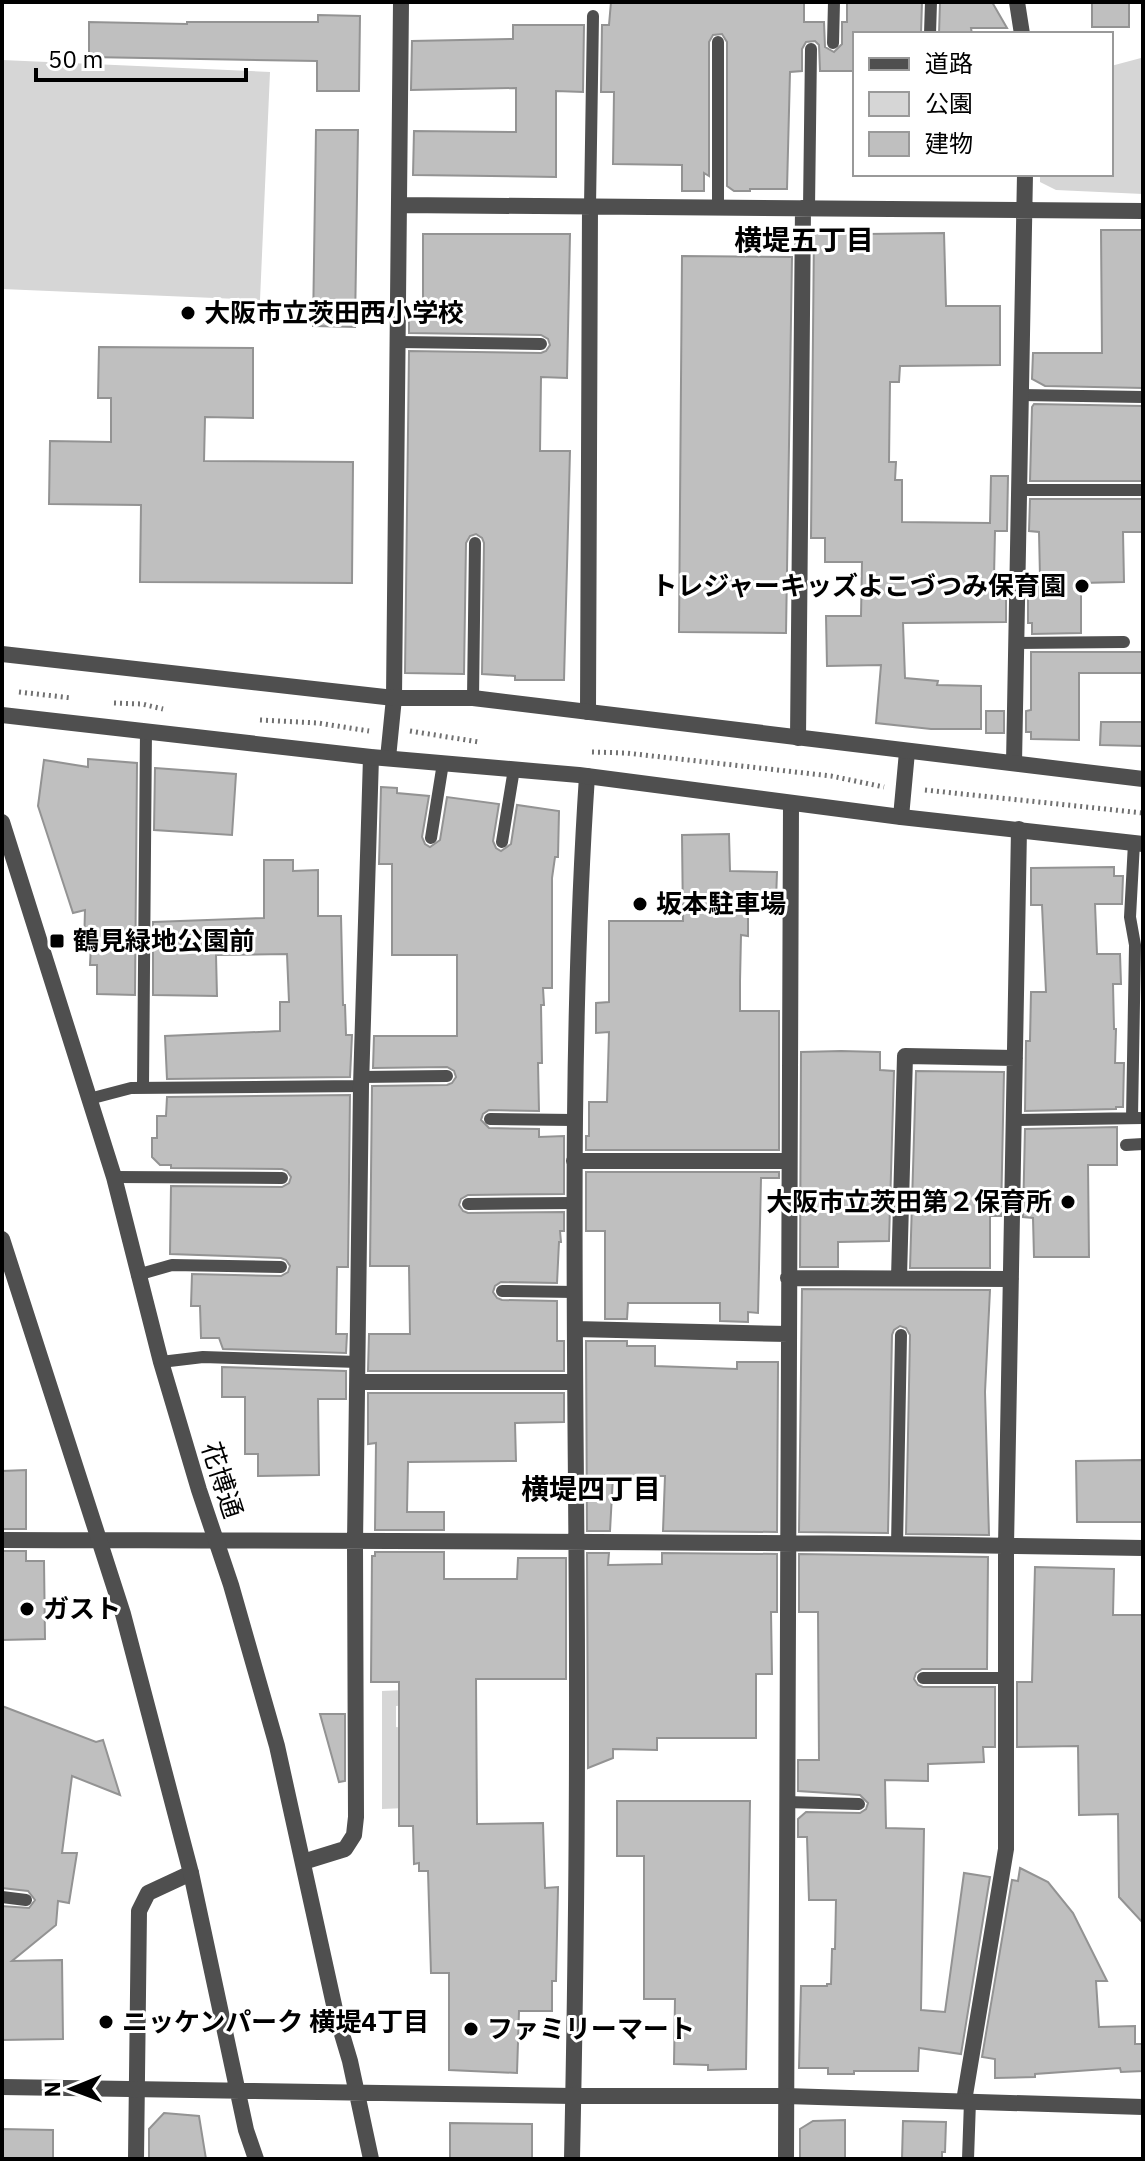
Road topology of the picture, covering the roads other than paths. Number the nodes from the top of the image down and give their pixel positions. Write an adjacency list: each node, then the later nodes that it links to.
1 (401, 2): 12 (street)
2 (834, 2): 9 (lane)
3 (931, 2): 6 (lane)
4 (1017, 2): 7 (street)
5 (593, 16): 13 (lane)
6 (930, 32)
7 (1022, 32)
8 (718, 42): 14 (lane)
9 (833, 43)
10 (811, 49): 15 (lane)
11 (1025, 176): 16 (street)
12 (400, 205): 13 (street); 18 (street)
13 (590, 206): 14 (street); 30 (street)
14 (718, 207): 15 (street)
15 (806, 208): 16 (street); 33 (street)
16 (1026, 210): 17 (street); 20 (street)
17 (1143, 211)
18 (398, 342): 19 (lane); 28 (street)
19 (541, 344)
20 (1021, 395): 21 (lane); 22 (street)
21 (1143, 397)
22 (1020, 490): 23 (lane); 26 (street)
23 (1143, 490)
24 (475, 543): 29 (lane)
25 (1124, 642): 26 (lane)
26 (1016, 643): 37 (street)
27 (2, 654): 28 (street)
28 (394, 698): 29 (street); 35 (street)
29 (473, 698): 30 (street)
30 (588, 712): 33 (street)
31 (2, 715): 32 (street)
32 (146, 730): 35 (street); 51 (lane)
33 (798, 738): 34 (street)
34 (907, 752): 37 (street); 42 (street)
35 (380, 758): 36 (street); 50 (street)
36 (443, 763): 38 (street); 45 (lane)
37 (1014, 763): 40 (street)
38 (514, 769): 39 (street); 46 (lane)
39 (587, 776): 41 (street); 55 (street)
40 (1143, 779)
41 (791, 803): 42 (street); 60 (street)
42 (901, 817): 44 (street)
43 (2, 822): 52 (street, 花博通)
44 (1019, 829): 47 (street); 48 (street)
45 (431, 838)
46 (502, 842)
47 (1139, 844): 53 (lane)
48 (1015, 1058): 56 (street); 69 (street)
49 (447, 1076): 50 (lane)
50 (361, 1081): 51 (lane); 77 (street)
51 (143, 1087): 52 (lane)
52 (89, 1099): 61 (street, 花博通)
53 (1138, 1118): 56 (lane)
54 (490, 1119): 55 (lane)
55 (574, 1120): 59 (street)
56 (1013, 1120): 70 (street)
57 (1143, 1144): 58 (lane)
58 (1126, 1145)
59 (574, 1161): 60 (street); 63 (street)
60 (789, 1161): 68 (street)
61 (114, 1177): 62 (lane); 67 (street, 花博通)
62 (282, 1178)
63 (574, 1203): 64 (lane); 72 (street)
64 (468, 1204)
65 (2, 1239): 81 (street)
66 (281, 1267): 67 (lane)
67 (137, 1275): 76 (street, 花博通)
68 (788, 1278): 69 (street); 74 (street)
69 (899, 1278): 70 (street)
70 (1011, 1279): 87 (street)
71 (502, 1291): 72 (lane)
72 (574, 1292): 73 (street)
73 (575, 1329): 74 (street); 79 (street)
74 (788, 1334): 85 (street)
75 (901, 1335): 86 (lane)
76 (161, 1362): 77 (lane); 83 (street, 花博通)
77 (358, 1362): 78 (street)
78 (358, 1382): 79 (street); 84 (street)
79 (575, 1382): 82 (street)
80 (2, 1540): 81 (street)
81 (98, 1540): 83 (street); 94 (street)
82 (576, 1540): 84 (street); 85 (street); 101 (street)
83 (217, 1541): 84 (street); 93 (street, 花博通)
84 (355, 1543): 93 (street)
85 (787, 1545): 86 (street); 91 (street)
86 (897, 1545): 87 (street)
87 (1006, 1546): 88 (street); 90 (street)
88 (1143, 1548)
89 (923, 1678): 90 (lane)
90 (1006, 1678): 103 (street)
91 (786, 1802): 92 (lane); 102 (street)
92 (859, 1804)
93 (303, 1862): 100 (street, 花博通)
94 (191, 1873): 98 (street); 99 (street)
95 (2, 1897): 96 (lane)
96 (26, 1900)
97 (2, 2087): 98 (street)
98 (137, 2088): 99 (street); 105 (street)
99 (239, 2090): 100 (street); 106 (street)
100 (356, 2092): 101 (street); 107 (street, 花博通)
101 (573, 2096): 102 (street); 108 (street)
102 (786, 2096): 103 (street); 109 (street)
103 (967, 2101): 104 (street); 110 (lane)
104 (1143, 2107)
105 (136, 2159)
106 (256, 2159)
107 (371, 2159)
108 (572, 2159)
109 (786, 2159)
110 (968, 2159)

